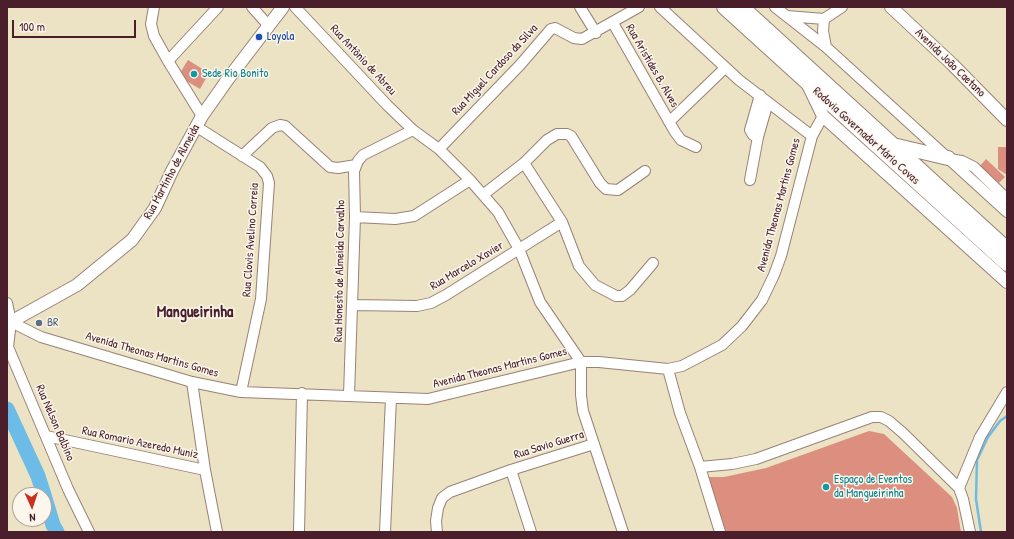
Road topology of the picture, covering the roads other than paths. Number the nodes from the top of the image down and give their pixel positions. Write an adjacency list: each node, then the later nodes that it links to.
1 (154, 7): 20 (street, Rua Martinho de Almeida)
2 (218, 7): 20 (street)
3 (252, 7): 17 (street)
4 (283, 7): 17 (main road, Rua Martinho de Almeida)
5 (295, 7): 28 (street, Rua Antônio de Abreu)
6 (580, 7): 18 (street)
7 (639, 7): 16 (street, Rua Miguel Cardoso da Silva)
8 (660, 7): 21 (street)
9 (724, 7): 22 (highway, Rodovia Governador Mário Covas)
10 (742, 7): 30 (highway, Rodovia Governador Mário Covas)
11 (776, 7): 14 (street)
12 (842, 7): 15 (street)
13 (895, 8): 25 (main road, Avenida João Caetano)
14 (788, 16): 15 (street); 19 (street)
15 (824, 19): 19 (street)
16 (613, 23): 18 (street, Rua Miguel Cardoso da Silva); 27 (street, Rua Aristides B. Alves)
17 (268, 25): 26 (main road, Rua Martinho de Almeida)
18 (596, 33): 32 (street, Rua Miguel Cardoso da Silva)
19 (826, 47): 34 (street)
20 (168, 60): 26 (street, Rua Martinho de Almeida)
21 (725, 68): 23 (street); 27 (street, Rua Aristides B. Alves)
22 (807, 82): 24 (main road); 48 (highway, Rodovia Governador Mário Covas)
23 (764, 98): 29 (street); 39 (street)
24 (823, 116): 29 (street, Avenida Theonas Martins Gomes); 49 (main road)
25 (1007, 120)
26 (199, 122): 33 (street, Rua Clovis Avelino Correia); 52 (main road, Rua Martinho de Almeida)
27 (669, 122): 31 (street, Rua Aristides B. Alves)
28 (413, 130): 32 (street, Rua Antônio de Abreu); 36 (street)
29 (812, 136): 54 (street, Avenida Theonas Martins Gomes)
30 (891, 145): 34 (highway); 45 (highway, Rodovia Governador Mário Covas)
31 (696, 147)
32 (439, 149): 38 (street, Rua Antônio de Abreu)
33 (242, 156): 36 (street); 56 (street, Rua Clovis Avelino Correia)
34 (948, 158): 41 (street); 42 (street)
35 (524, 163): 37 (street); 40 (street); 44 (street)
36 (356, 165): 43 (street, Rua Honesto de Almeida Carvalho)
37 (645, 172)
38 (470, 180): 40 (street, Rua Antônio de Abreu); 43 (street)
39 (750, 180)
40 (484, 194): 46 (street, Rua Antônio de Abreu)
41 (1007, 199)
42 (1007, 212)
43 (355, 217): 51 (street, Rua Honesto de Almeida Carvalho)
44 (562, 222): 46 (street, Rua Marcelo Xavier); 47 (street)
45 (1007, 249)
46 (519, 250): 51 (street, Rua Marcelo Xavier); 53 (street, Rua Antônio de Abreu)
47 (653, 263)
48 (1007, 264)
49 (1007, 282)
50 (7, 303): 52 (street, Rua Nelson Balbino)
51 (352, 305): 59 (street, Rua Honesto de Almeida Carvalho)
52 (9, 323): 55 (street, Avenida Theonas Martins Gomes); 61 (street, Rua Nelson Balbino)
53 (581, 362): 54 (street, Avenida Theonas Martins Gomes); 60 (street, Avenida Theonas Martins Gomes); 62 (street)
54 (668, 369): 63 (street)
55 (192, 382): 56 (street, Avenida Theonas Martins Gomes); 64 (street)
56 (241, 392): 58 (street, Avenida Theonas Martins Gomes)
57 (1007, 392): 66 (street)
58 (302, 393): 59 (street, Avenida Theonas Martins Gomes); 70 (street)
59 (349, 395): 60 (street, Avenida Theonas Martins Gomes)
60 (390, 398): 67 (street)
61 (46, 436): 64 (street, Rua Romario Azeredo Muniz); 68 (street, Rua Nelson Balbino)
62 (594, 444): 65 (street, Rua Savio Guerra); 73 (street)
63 (700, 467): 66 (street); 74 (street)
64 (205, 470): 69 (street)
65 (511, 470): 71 (street, Rua Savio Guerra); 72 (street)
66 (959, 488): 75 (street)
67 (386, 530)
68 (89, 532)
69 (217, 532)
70 (298, 532)
71 (438, 532)
72 (531, 532)
73 (623, 532)
74 (720, 532)
75 (970, 532)

